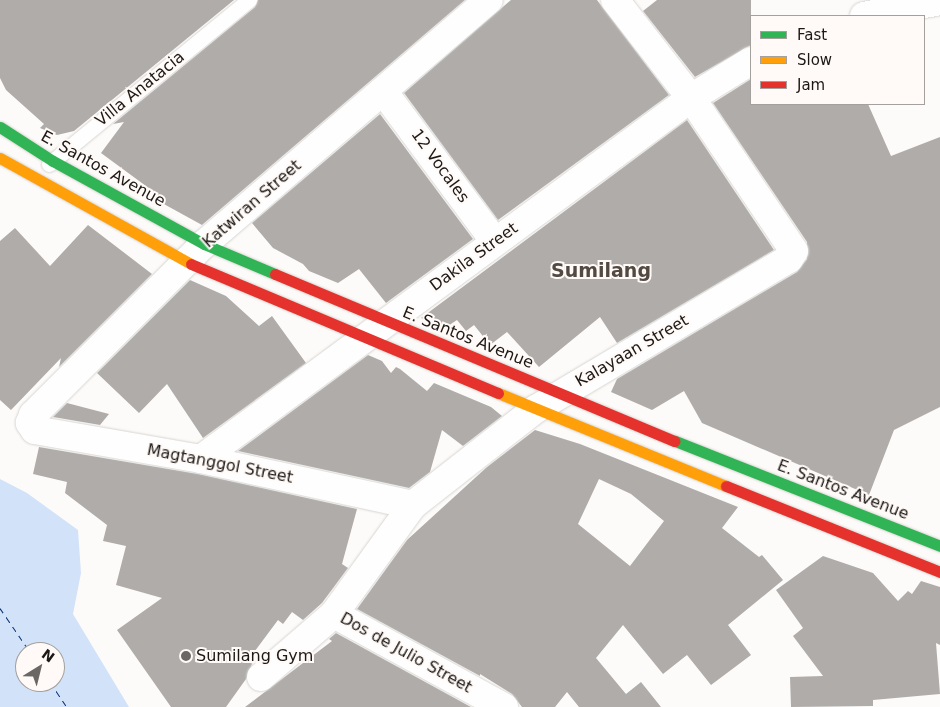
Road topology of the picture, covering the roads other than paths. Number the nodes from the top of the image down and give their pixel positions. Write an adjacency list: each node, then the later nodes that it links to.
1 (249, 0): 11 (lane, Villa Anatacia)
2 (489, 0): 7 (street, Katwiran Street)
3 (615, 0): 8 (street, Kalayaan Street)
4 (940, 1): 5 (street)
5 (869, 15)
6 (750, 62): 8 (street, Dakila Street)
7 (383, 91): 13 (street, 12 Vocales); 14 (street, Katwiran Street)
8 (691, 98): 13 (street, Dakila Street); 17 (street, Kalayaan Street)
9 (0, 127): 11 (street, E. Santos Avenue)
10 (0, 158): 12 (street, E. Santos Avenue)
11 (53, 161): 12 (lane, Villa Anatacia); 14 (street, E. Santos Avenue)
12 (32, 178): 14 (street, E. Santos Avenue)
13 (495, 242): 15 (street, Dakila Street)
14 (195, 253): 15 (street, E. Santos Avenue); 16 (street, E. Santos Avenue); 19 (street, Katwiran Street)
15 (387, 322): 16 (street, Dakila Street); 17 (street, E. Santos Avenue)
16 (364, 338): 18 (street, E. Santos Avenue); 20 (street, Dakila Street)
17 (560, 393): 18 (street, Kalayaan Street); 22 (street, E. Santos Avenue)
18 (536, 409): 21 (street, Kalayaan Street); 23 (street, E. Santos Avenue)
19 (30, 423): 20 (street, Magtanggol Street)
20 (201, 459): 21 (street, Magtanggol Street)
21 (413, 505): 24 (street, Kalayaan Street)
22 (940, 546)
23 (940, 572)
24 (334, 614): 25 (street, Kalayaan Street); 26 (street, Dos de Julio Street)
25 (261, 677)
26 (504, 707)

